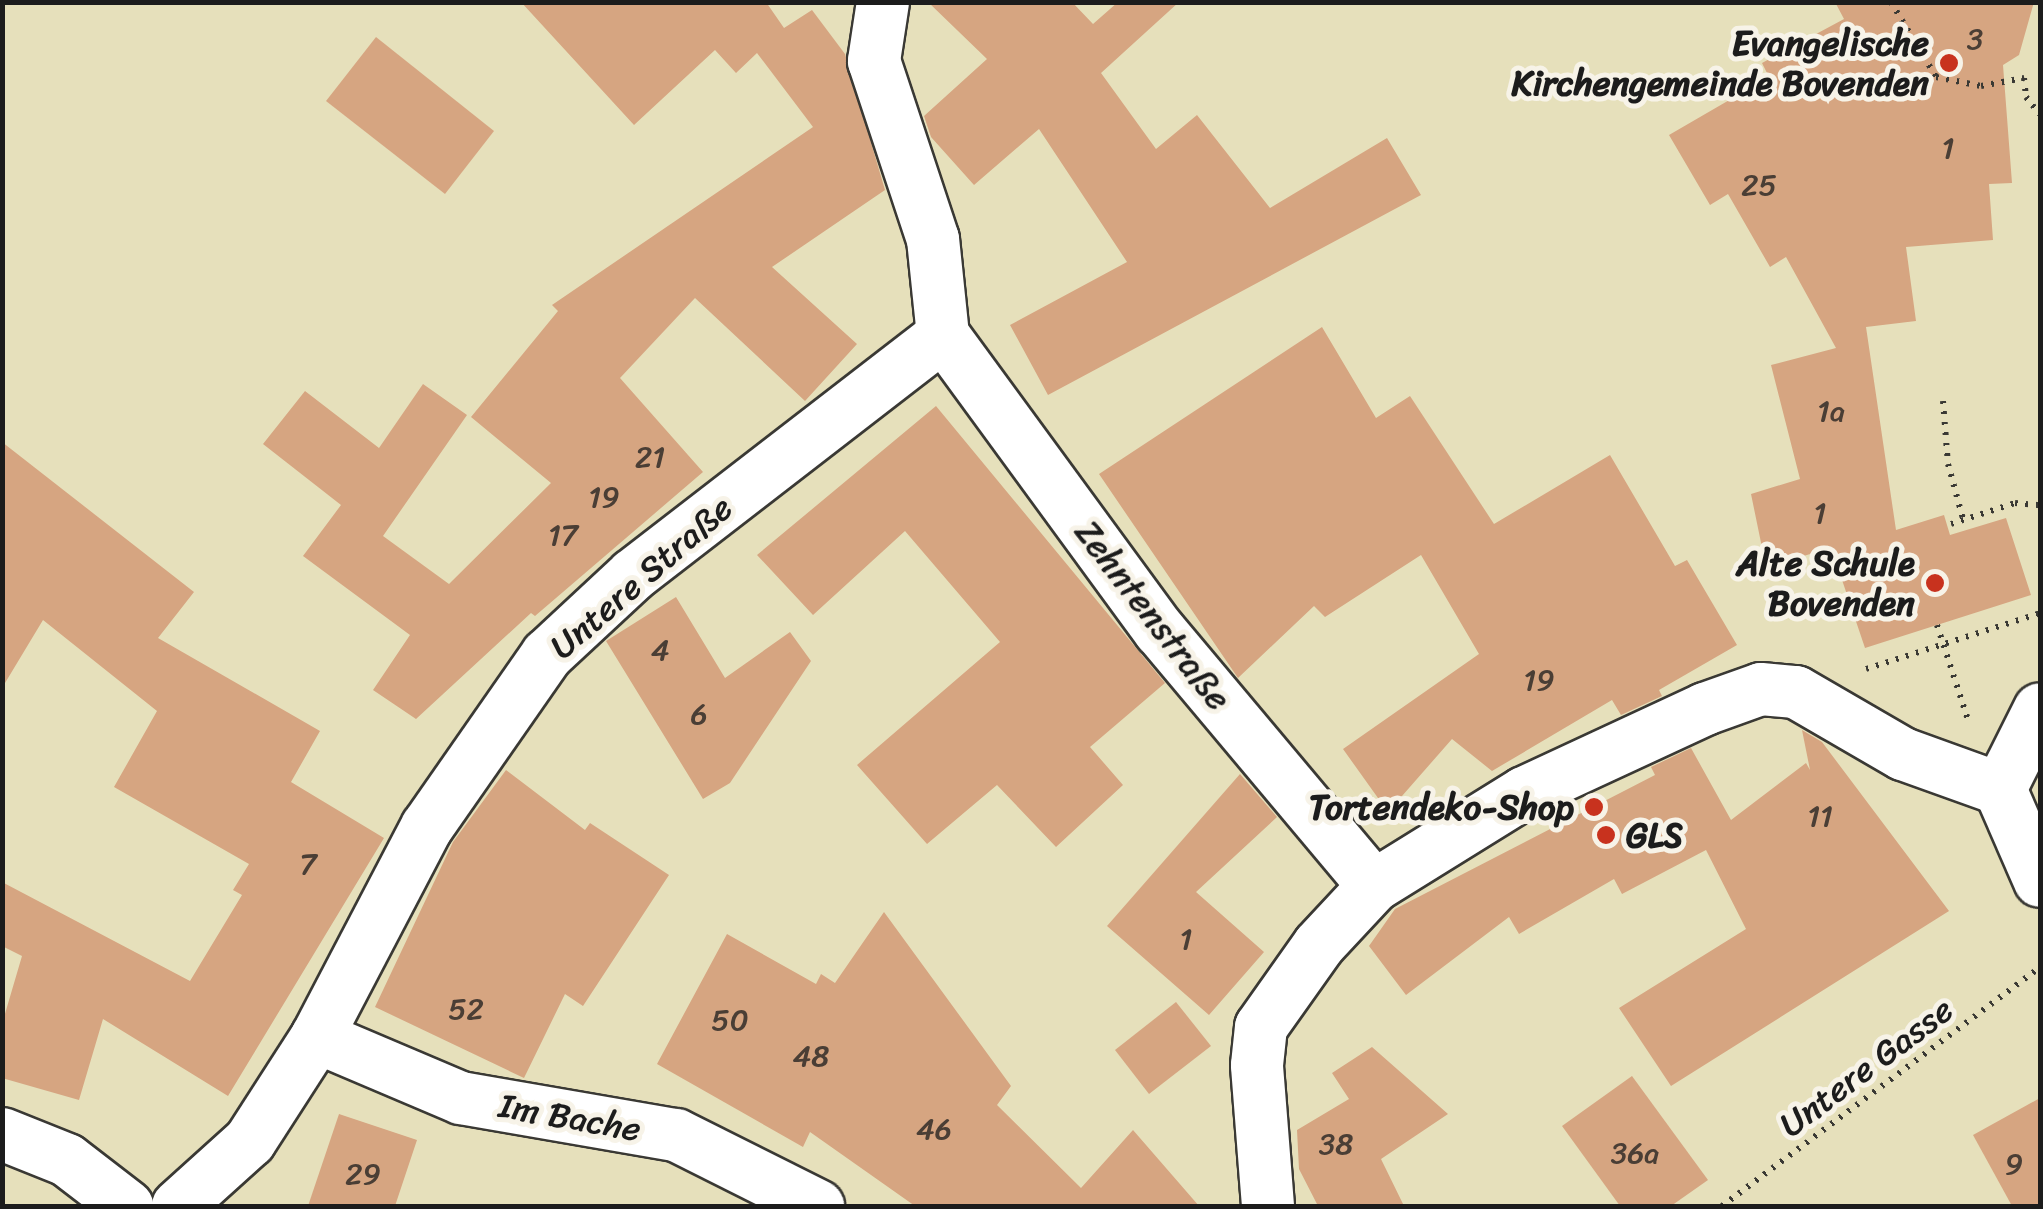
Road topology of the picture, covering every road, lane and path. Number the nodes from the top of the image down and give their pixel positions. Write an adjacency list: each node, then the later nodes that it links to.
1 (883, 2): 4 (street)
2 (1892, 2): 3 (path)
3 (2040, 114)
4 (943, 336): 16 (street, Zehntenstraße); 18 (street, Untere Straße)
5 (1943, 400): 7 (path)
6 (2040, 505): 7 (path)
7 (1963, 520): 8 (path)
8 (1951, 524)
9 (2040, 613): 11 (path)
10 (1937, 625): 11 (path)
11 (1944, 644): 12 (path); 14 (path)
12 (1796, 692): 14 (street); 16 (street)
13 (2040, 709): 14 (street)
14 (2000, 790): 15 (street)
15 (2040, 881)
16 (1374, 886): 23 (street)
17 (2040, 966): 24 (path, Untere Gasse)
18 (317, 1037): 21 (street, Untere Straße); 22 (street, Im Bache)
19 (2, 1134): 20 (street)
20 (127, 1206)
21 (178, 1206)
22 (818, 1206)
23 (1268, 1206)
24 (1722, 1206)

